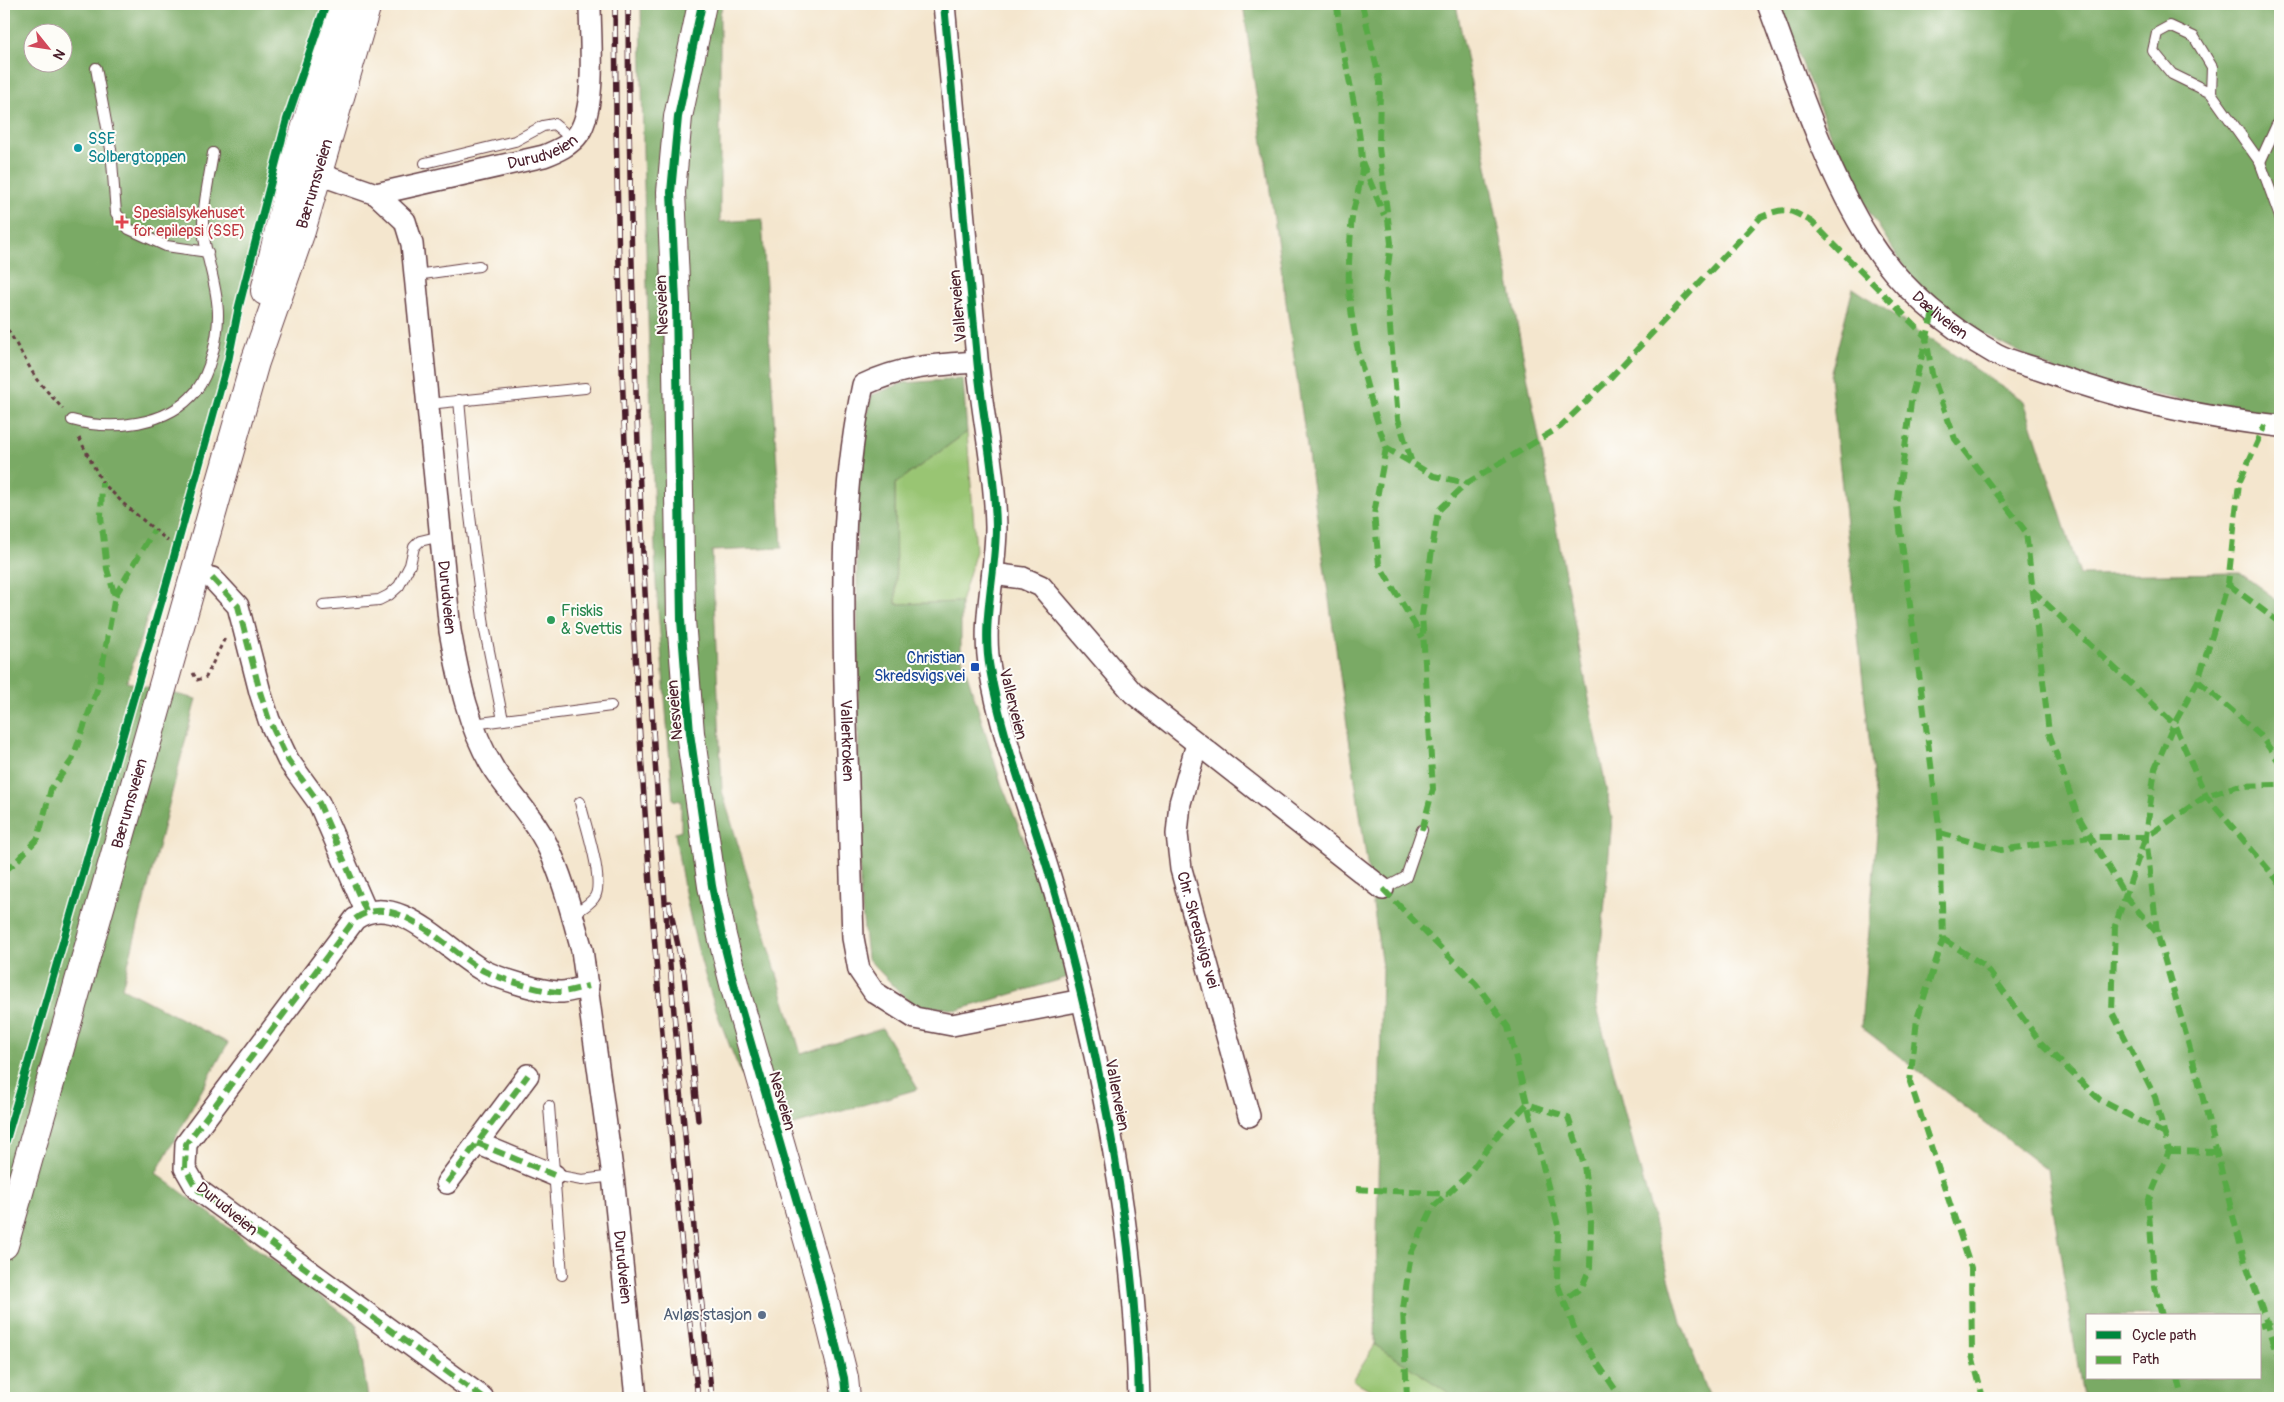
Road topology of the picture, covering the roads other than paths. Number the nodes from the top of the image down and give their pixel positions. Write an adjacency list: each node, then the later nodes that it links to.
1 (343, 4): 14 (main road, Bærumsveien)
2 (367, 4): 14 (main road, Bærumsveien)
3 (590, 4): 10 (street, Durudveien)
4 (702, 4): 52 (main road, Nesveien)
5 (944, 4): 20 (street, Vallerveien)
6 (1768, 4): 25 (street, Dæliveien)
7 (96, 68): 17 (lane)
8 (2211, 93): 8 (lane); 12 (lane)
9 (2280, 118): 12 (lane)
10 (573, 140): 13 (lane); 15 (street, Durudveien)
11 (213, 153): 17 (lane)
12 (2260, 162): 16 (lane)
13 (425, 163)
14 (306, 170): 15 (street, Durudveien); 48 (main road, Bærumsveien)
15 (376, 194): 19 (street, Durudveien)
16 (2280, 217)
17 (208, 252): 24 (lane)
18 (479, 266): 19 (lane)
19 (416, 276): 23 (street, Durudveien)
20 (977, 362): 27 (street, Vallerveien); 40 (street, Vallerkroken)
21 (585, 388): 22 (lane)
22 (459, 400): 23 (lane); 31 (lane)
23 (428, 404): 26 (street, Durudveien)
24 (72, 420)
25 (2280, 426)
26 (441, 536): 29 (lane); 32 (street, Durudveien)
27 (993, 574): 33 (street); 40 (street, Vallerveien)
28 (212, 578): 37 (street)
29 (324, 605)
30 (611, 706): 31 (lane)
31 (503, 720): 32 (lane)
32 (473, 724): 38 (street, Durudveien)
33 (1197, 744): 36 (street); 43 (street, Chr. Skredsvigs vei)
34 (580, 802): 38 (lane)
35 (1422, 830): 36 (lane)
36 (1383, 889)
37 (366, 911): 39 (street); 50 (street, Durudveien)
38 (572, 915): 39 (street, Durudveien)
39 (588, 986): 46 (street, Durudveien)
40 (1082, 1000): 53 (street, Vallerveien)
41 (528, 1075): 44 (street)
42 (550, 1106): 45 (lane)
43 (1249, 1116)
44 (477, 1143): 45 (street); 47 (street)
45 (554, 1175): 46 (lane); 49 (lane)
46 (613, 1176): 51 (street, Durudveien)
47 (447, 1183)
48 (4, 1245)
49 (562, 1275)
50 (483, 1398)
51 (636, 1398)
52 (846, 1398)
53 (1139, 1398)

